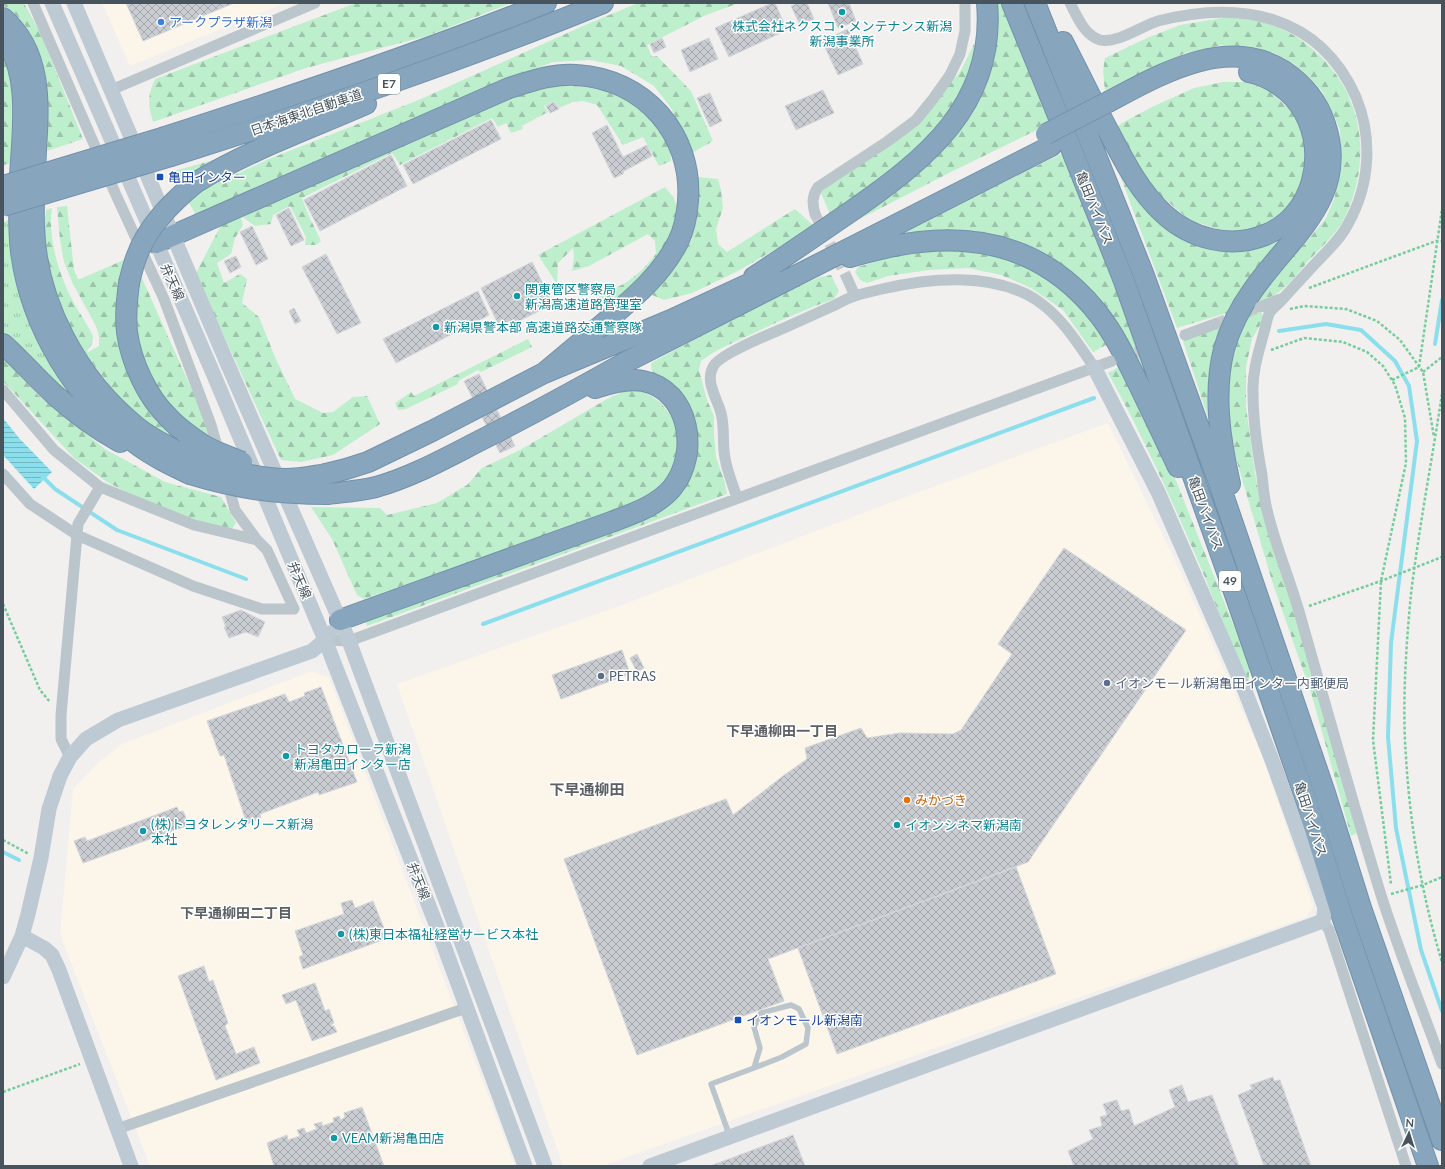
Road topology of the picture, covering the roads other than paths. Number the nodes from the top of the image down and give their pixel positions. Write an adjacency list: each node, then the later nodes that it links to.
1 (33, 3): 44 (street)
2 (52, 3): 24 (street, 弁天線)
3 (74, 3): 16 (street, 弁天線)
4 (315, 3): 16 (street)
5 (546, 3): 18 (highway, 日本海東北自動車道 / E7)
6 (603, 3): 14 (highway, 日本海東北自動車道 / E7)
7 (965, 3): 23 (street)
8 (987, 3): 27 (highway)
9 (1012, 3): 45 (highway, 亀田バイパス / 49)
10 (1035, 3): 50 (highway, 亀田バイパス / 49)
11 (1044, 3): 17 (highway)
12 (1070, 3): 29 (street)
13 (3, 18): 39 (highway)
14 (530, 33): 22 (highway, 日本海東北自動車道 / E7, bridge); 39 (highway, bridge)
15 (3, 38): 39 (highway)
16 (111, 90): 24 (street, 弁天線)
17 (1112, 107): 19 (highway); 50 (highway)
18 (163, 134): 20 (highway); 21 (highway, bridge)
19 (1049, 140): 26 (highway); 27 (highway)
20 (3, 174)
21 (3, 186)
22 (3, 206)
23 (815, 214)
24 (165, 239): 36 (highway); 46 (street, 弁天線); 47 (street, 弁天線)
25 (847, 278): 28 (street)
26 (777, 285): 38 (highway); 45 (highway)
27 (733, 292): 36 (highway)
28 (855, 296): 35 (street); 42 (street)
29 (1283, 298): 30 (street); 55 (street)
30 (1260, 307)
31 (1215, 324): 32 (street)
32 (1185, 335)
33 (3, 344): 39 (highway)
34 (1112, 361): 35 (street)
35 (1094, 367): 42 (street); 51 (street)
36 (544, 373): 39 (highway, bridge)
37 (3, 390): 41 (street)
38 (559, 400): 39 (highway, bridge); 46 (highway)
39 (196, 459)
40 (3, 474): 43 (street)
41 (98, 490): 43 (street); 44 (street)
42 (737, 498): 48 (street)
43 (77, 535): 44 (street); 49 (street)
44 (257, 540)
45 (1237, 600): 65 (highway, 亀田バイパス / 49)
46 (340, 620): 47 (street); 48 (street, 弁天線)
47 (325, 640): 48 (street); 49 (street); 54 (street, 弁天線)
48 (349, 641): 62 (street, 弁天線)
49 (70, 757): 52 (street)
50 (1325, 793): 59 (highway, 亀田バイパス / 49)
51 (1323, 921): 58 (street); 64 (street)
52 (22, 936): 53 (street); 57 (street)
53 (3, 977)
54 (466, 1008): 57 (street); 61 (street, 弁天線)
55 (1442, 1064)
56 (754, 1068): 56 (lane); 58 (lane)
57 (117, 1129): 60 (street)
58 (730, 1137): 63 (street)
59 (1442, 1140)
60 (131, 1166)
61 (525, 1166)
62 (545, 1166)
63 (650, 1166)
64 (1406, 1166)
65 (1428, 1166)

